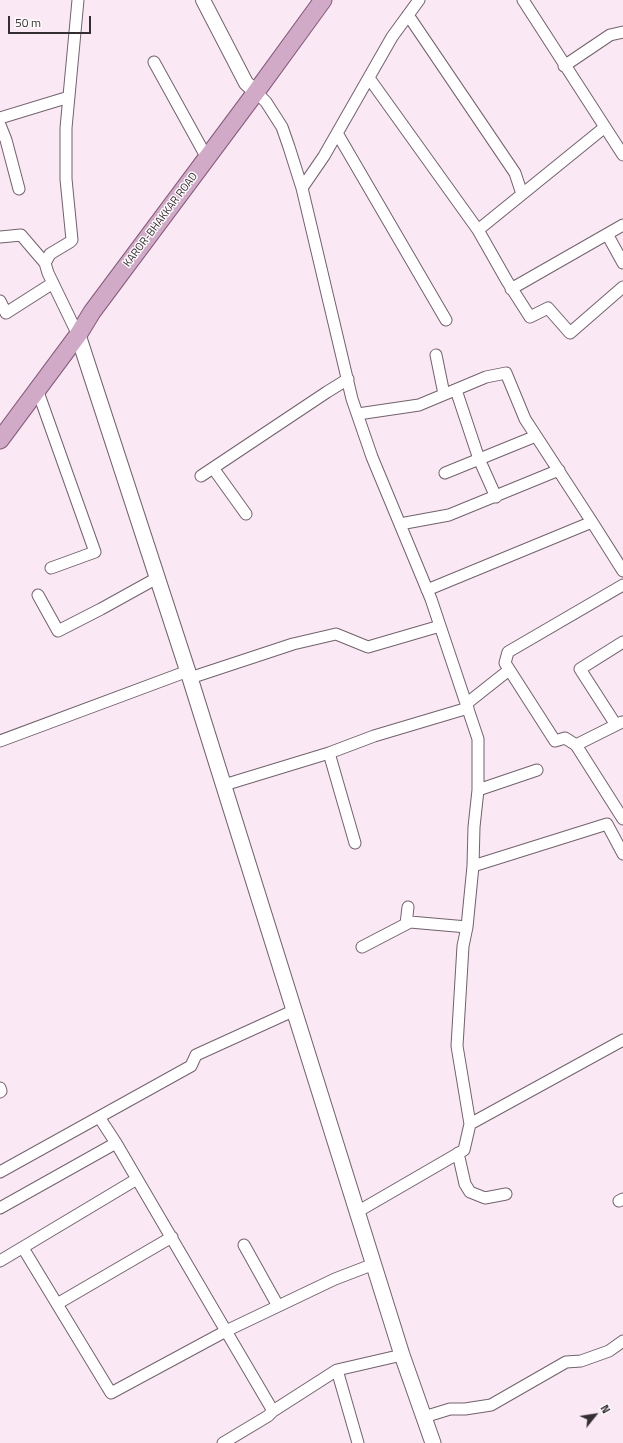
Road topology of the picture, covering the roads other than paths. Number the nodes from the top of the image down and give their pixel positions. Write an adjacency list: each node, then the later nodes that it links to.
1 (78, 0): 12 (street)
2 (203, 0): 11 (street)
3 (419, 0): 6 (street)
4 (523, 0): 9 (street)
5 (321, 1): 11 (main road, KAROR-BHAKKAR ROAD)
6 (408, 16): 10 (street); 22 (street)
7 (623, 32): 9 (street)
8 (154, 62): 19 (street)
9 (564, 66): 15 (street)
10 (369, 78): 16 (street); 24 (street)
11 (256, 92): 19 (main road, KAROR-BHAKKAR ROAD); 20 (street)
12 (69, 97): 13 (street); 27 (street)
13 (0, 118)
14 (0, 125): 21 (street)
15 (605, 127): 17 (street); 22 (street)
16 (337, 133): 20 (street); 34 (street)
17 (618, 137): 18 (street)
18 (623, 155)
19 (207, 158): 35 (main road, KAROR-BHAKKAR ROAD)
20 (302, 188): 37 (street)
21 (19, 189)
22 (522, 194): 24 (street)
23 (623, 226): 25 (street)
24 (478, 230): 31 (street)
25 (607, 234): 28 (street); 31 (street)
26 (0, 237): 27 (street)
27 (45, 263): 29 (street)
28 (623, 263)
29 (53, 283): 33 (street); 35 (street)
30 (623, 287): 31 (street)
31 (511, 289)
32 (0, 301): 33 (street)
33 (3, 316)
34 (446, 320)
35 (78, 335): 38 (main road, KAROR-BHAKKAR ROAD); 55 (main road)
36 (436, 355): 40 (street)
37 (348, 379): 41 (street); 45 (street)
38 (36, 389): 43 (main road, KAROR-BHAKKAR ROAD); 53 (street)
39 (456, 390): 40 (street); 42 (street); 44 (street)
40 (444, 394): 41 (street)
41 (358, 414): 52 (street)
42 (536, 436): 44 (street); 46 (street)
43 (0, 440)
44 (479, 459): 47 (street); 49 (street)
45 (213, 468): 48 (street); 50 (street)
46 (558, 470): 49 (street); 51 (street)
47 (445, 473)
48 (200, 476)
49 (496, 497): 52 (street)
50 (246, 514)
51 (592, 522): 54 (street); 57 (street)
52 (400, 524): 57 (street)
53 (51, 568)
54 (623, 571)
55 (157, 578): 58 (street); 62 (main road)
56 (623, 585): 61 (street)
57 (427, 590): 59 (street)
58 (38, 595)
59 (440, 626): 62 (street); 63 (street)
60 (623, 642): 64 (street)
61 (509, 670): 63 (street); 66 (street)
62 (189, 674): 65 (street); 69 (main road)
63 (467, 706): 67 (street); 70 (street)
64 (620, 724): 66 (street)
65 (0, 741)
66 (576, 745): 71 (street)
67 (329, 753): 69 (street); 72 (street)
68 (537, 770): 70 (street)
69 (224, 785): 79 (main road)
70 (478, 790): 74 (street)
71 (623, 819)
72 (354, 843)
73 (623, 854): 74 (street)
74 (473, 866): 77 (street)
75 (408, 907): 76 (street)
76 (406, 924): 77 (street); 78 (street)
77 (467, 927): 84 (street)
78 (362, 947)
79 (295, 1010): 83 (street); 91 (main road)
80 (623, 1040): 84 (street)
81 (0, 1088): 82 (street)
82 (0, 1092)
83 (99, 1117): 85 (street); 87 (street)
84 (470, 1124): 86 (street)
85 (116, 1143): 88 (street); 90 (street)
86 (458, 1153): 89 (street); 91 (street)
87 (0, 1172)
88 (137, 1179): 92 (street); 94 (street)
89 (506, 1194)
90 (0, 1208)
91 (357, 1212): 96 (main road)
92 (172, 1237): 97 (street); 99 (street)
93 (244, 1245): 98 (street)
94 (23, 1248): 95 (street); 97 (street)
95 (0, 1261)
96 (374, 1264): 98 (street); 101 (main road)
97 (57, 1304): 99 (street)
98 (278, 1306): 99 (street)
99 (226, 1331): 103 (street)
100 (623, 1341): 104 (street)
101 (402, 1355): 102 (street); 104 (main road)
102 (337, 1370): 103 (street); 106 (street)
103 (273, 1411): 105 (street)
104 (424, 1417): 107 (main road)
105 (223, 1443)
106 (358, 1443)
107 (433, 1443)

